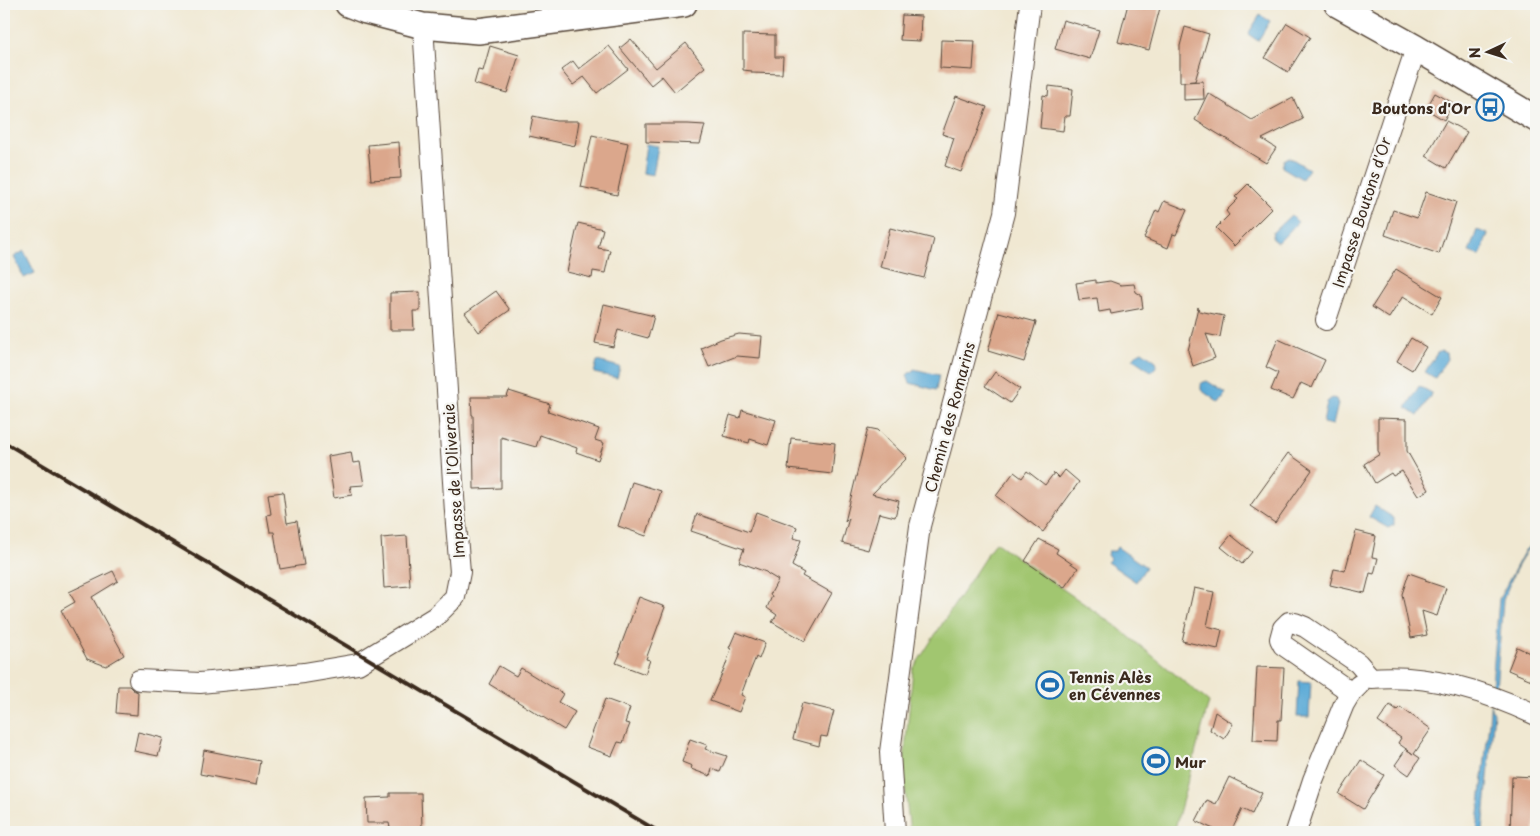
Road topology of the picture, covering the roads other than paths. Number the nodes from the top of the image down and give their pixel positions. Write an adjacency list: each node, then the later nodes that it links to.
1 (348, 4): 5 (street)
2 (684, 4): 5 (street)
3 (1030, 4): 13 (street, Chemin des Romarins)
4 (1338, 4): 6 (street)
5 (423, 26): 10 (street, Impasse de l'Oliveraie)
6 (1416, 48): 7 (street); 8 (street, Impasse Boutons d'Or)
7 (1536, 119)
8 (1326, 320)
9 (1371, 678): 11 (street); 11 (street); 12 (street)
10 (139, 680)
11 (1350, 694): 14 (street)
12 (1536, 715)
13 (895, 832)
14 (1296, 832)

